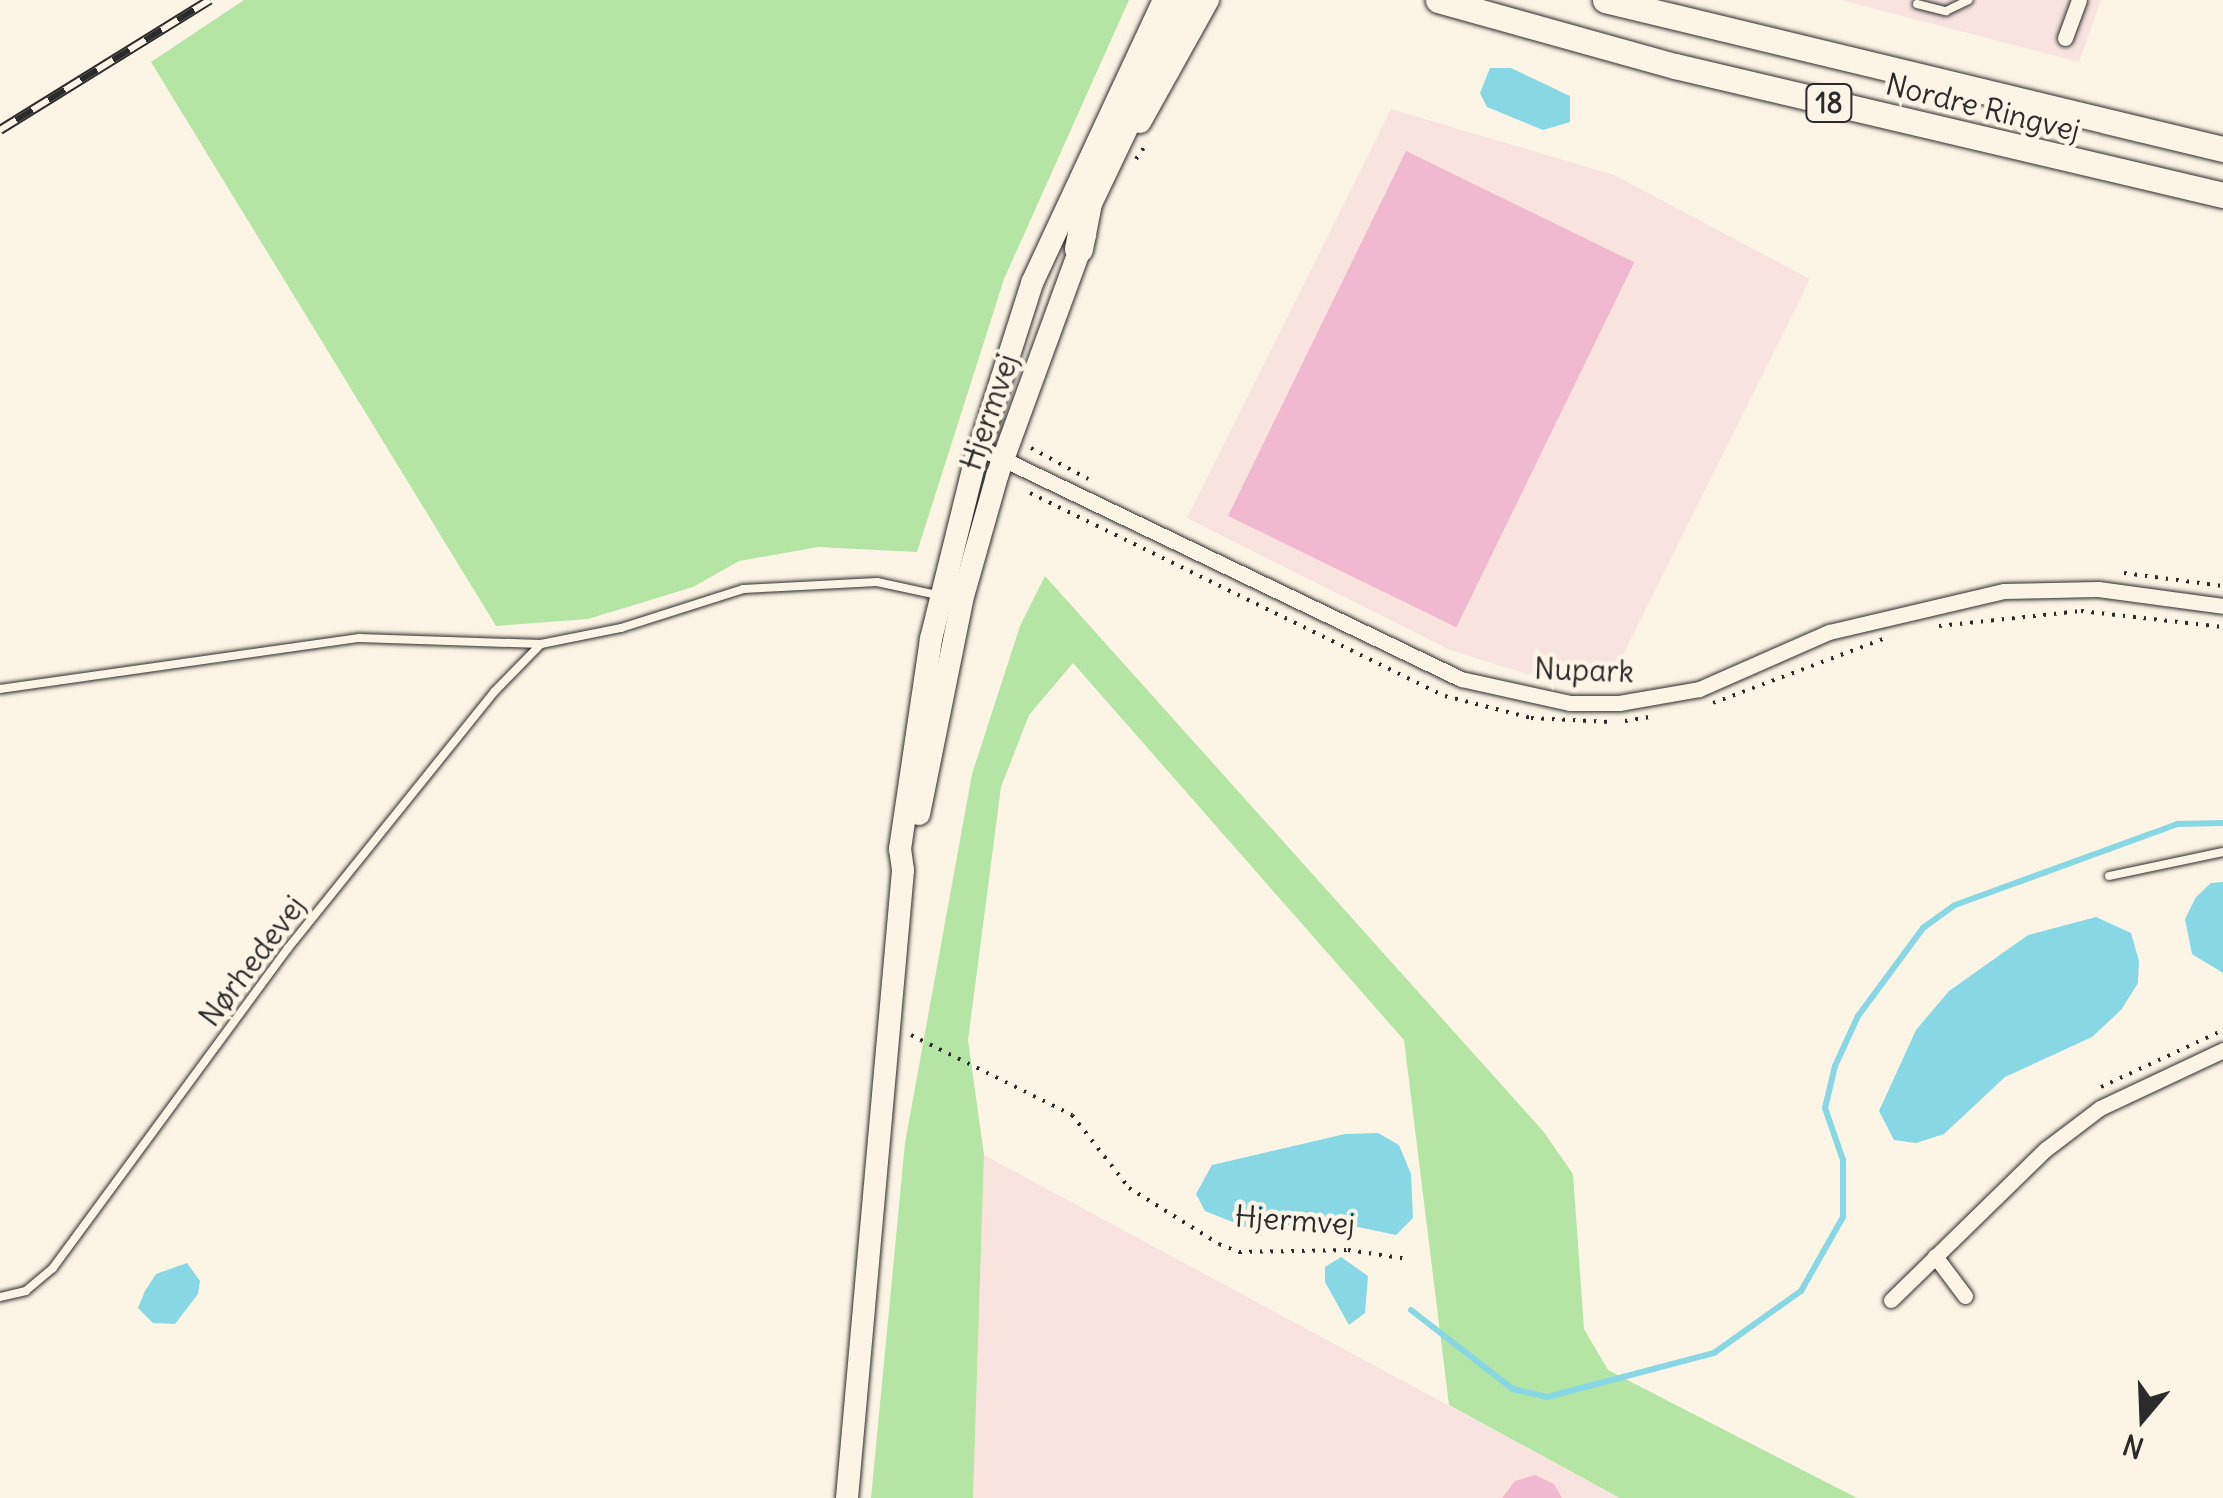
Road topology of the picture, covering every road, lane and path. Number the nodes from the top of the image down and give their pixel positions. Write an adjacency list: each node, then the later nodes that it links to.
1 (1164, 0): 16 (street, Hjermvej)
2 (1185, 0): 14 (highway)
3 (1208, 0): 14 (street, Hjermvej)
4 (1438, 0): 13 (main road, Nordre Ringvej / 18)
5 (1605, 0): 11 (main road, Nordre Ringvej / 18)
6 (1969, 0): 8 (lane)
7 (2078, 0): 9 (street)
8 (1917, 4)
9 (2065, 38)
10 (1155, 132): 12 (path)
11 (2223, 149)
12 (1130, 168)
13 (2223, 195)
14 (1078, 249): 17 (street, Hjermvej)
15 (1027, 444): 18 (path)
16 (980, 448): 17 (street, Nupark); 21 (street, Hjermvej)
17 (1000, 468): 21 (street, Hjermvej); 22 (street, Nupark); 29 (path)
18 (1102, 486)
19 (2118, 573): 20 (path)
20 (2223, 586)
21 (951, 598): 26 (lane); 32 (street, Hjermvej)
22 (2223, 606)
23 (2223, 627): 24 (path)
24 (1926, 628)
25 (1889, 637): 28 (path)
26 (541, 644): 27 (lane); 37 (lane, Nørhedevej)
27 (0, 689)
28 (1705, 705)
29 (1671, 712)
30 (2223, 852): 31 (lane)
31 (2110, 876)
32 (889, 1032): 35 (path, Hjermvej); 39 (street, Hjermvej)
33 (2223, 1050): 34 (street)
34 (1935, 1256): 36 (street); 38 (street)
35 (1407, 1260)
36 (1965, 1296)
37 (0, 1298)
38 (1891, 1300)
39 (847, 1498)

